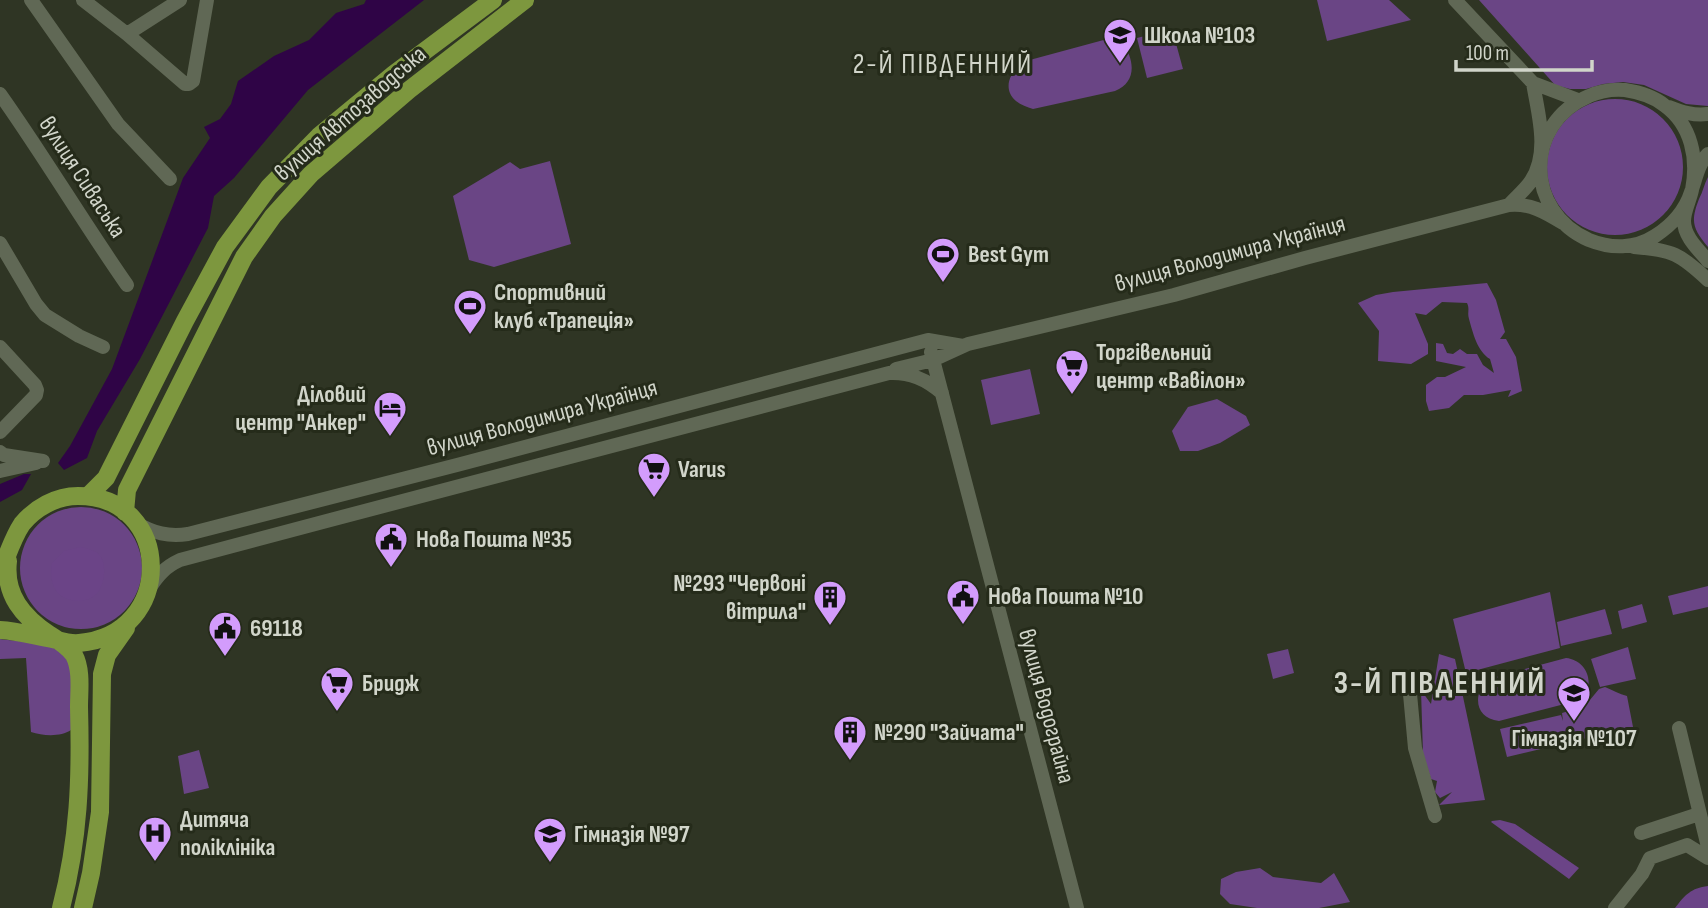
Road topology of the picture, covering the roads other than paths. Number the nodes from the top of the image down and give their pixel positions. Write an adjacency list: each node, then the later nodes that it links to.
1 (31, 0): 18 (street)
2 (83, 0): 8 (street)
3 (180, 0): 8 (street)
4 (206, 0): 8 (street)
5 (492, 0): 9 (main road, вулиця Автозаводська)
6 (525, 0): 11 (main road, вулиця Автозаводська)
7 (1455, 0): 10 (street)
8 (127, 34)
9 (394, 74): 11 (main road); 37 (main road, вулиця Автозаводська)
10 (1533, 83): 13 (street); 16 (street)
11 (408, 90): 38 (main road, вулиця Автозаводська)
12 (0, 94): 26 (street, вулиця Сиваська)
13 (1578, 100): 14 (street, вулиця Володимира Українця); 16 (street, вулиця Володимира Українця)
14 (1665, 105): 15 (street, вулиця Володимира Українця); 19 (street, вулиця Володимира Українця)
15 (1708, 114)
16 (1542, 147): 20 (street, вулиця Володимира Українця); 21 (street, вулиця Володимира Українця)
17 (1708, 154): 19 (street, вулиця Володимира Українця)
18 (170, 179)
19 (1692, 191): 23 (street, вулиця Володимира Українця); 24 (street)
20 (1509, 205): 21 (street, вулиця Володимира Українця); 28 (street, вулиця Володимира Українця)
21 (1563, 223): 23 (street, вулиця Володимира Українця)
22 (0, 243): 30 (street)
23 (1629, 247): 25 (street)
24 (1708, 261)
25 (1708, 280)
26 (127, 285)
27 (928, 341): 28 (street, вулиця Володимира Українця); 31 (street, вулиця Водограйна); 38 (street, вулиця Володимира Українця)
28 (963, 346): 31 (street, вулиця Володимира Українця); 33 (street)
29 (0, 347): 34 (street)
30 (103, 347)
31 (933, 360): 32 (street, вулиця Володимира Українця); 33 (street, вулиця Водограйна)
32 (889, 373): 33 (street); 41 (street, вулиця Володимира Українця)
33 (942, 393): 54 (street, вулиця Водограйна)
34 (0, 432)
35 (0, 452): 36 (street)
36 (0, 471)
37 (88, 496): 38 (main road, вулиця Володимира Українця); 39 (main road, вулиця Володимира Українця)
38 (130, 517): 41 (main road, вулиця Володимира Українця)
39 (10, 548): 40 (main road); 44 (main road)
40 (0, 573)
41 (149, 591): 42 (main road, вулиця Володимира Українця)
42 (134, 616): 44 (main road, вулиця Володимира Українця); 53 (main road)
43 (0, 630): 44 (main road, вулиця Володимира Українця)
44 (59, 640): 52 (main road)
45 (1410, 694): 48 (street)
46 (1679, 728): 47 (street)
47 (1699, 814): 49 (street); 50 (street)
48 (1436, 816)
49 (1641, 833)
50 (1708, 847)
51 (1708, 858): 55 (street)
52 (61, 908)
53 (83, 908)
54 (1077, 908)
55 (1615, 908)

